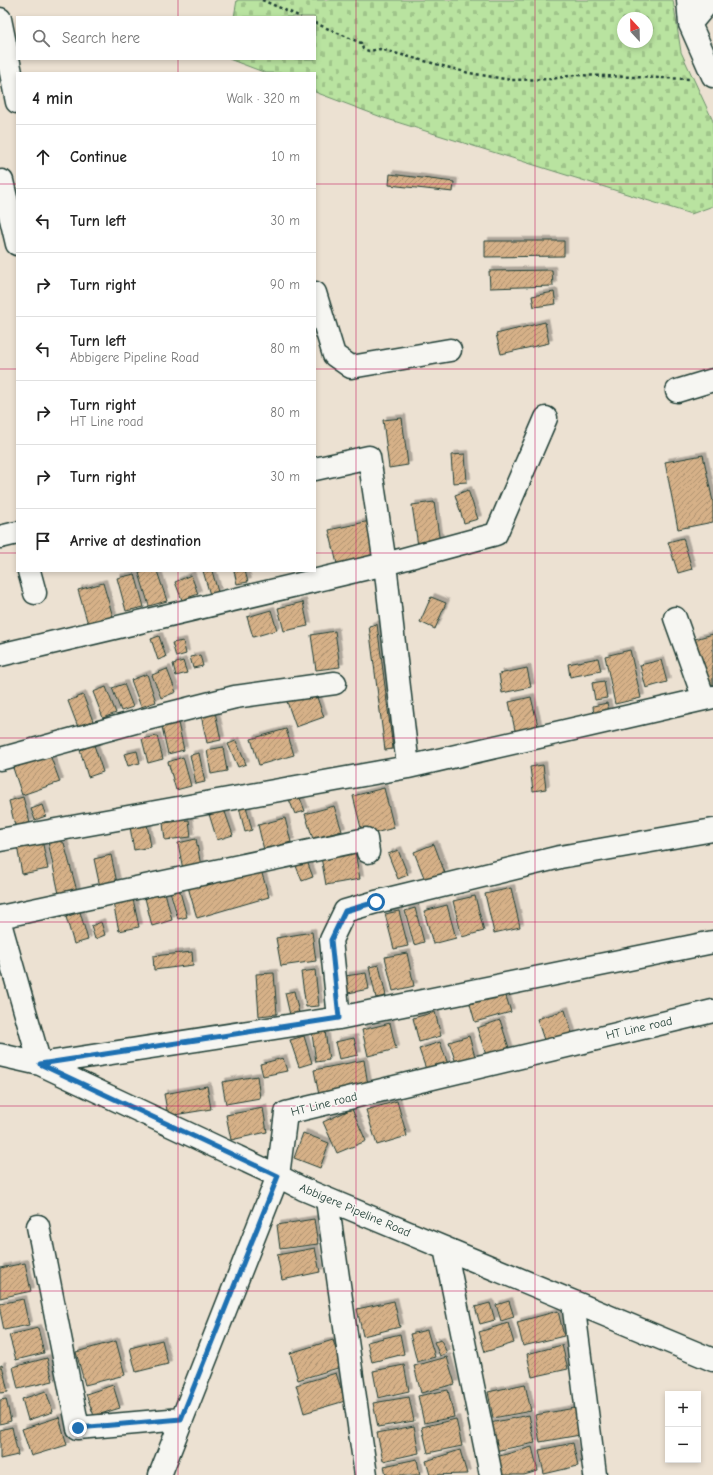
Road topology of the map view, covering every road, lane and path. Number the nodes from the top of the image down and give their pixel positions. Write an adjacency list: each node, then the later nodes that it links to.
1 (262, 0): 4 (path)
2 (688, 0): 7 (street)
3 (710, 0): 7 (street)
4 (299, 16)
5 (0, 20): 9 (street)
6 (316, 23): 8 (path)
7 (690, 24): 8 (street)
8 (705, 78)
9 (16, 97)
10 (6, 179): 11 (street)
11 (16, 238)
12 (316, 296): 13 (street)
13 (450, 350)
14 (713, 380): 15 (street)
15 (677, 391)
16 (546, 418): 20 (street)
17 (316, 469): 20 (street)
18 (16, 533): 19 (street)
19 (0, 537)
20 (385, 564): 24 (street); 28 (street)
21 (29, 572): 22 (street)
22 (35, 592)
23 (675, 618): 26 (street)
24 (0, 655)
25 (335, 683): 27 (street)
26 (708, 698): 28 (street)
27 (0, 759)
28 (408, 767): 30 (street)
29 (713, 830): 36 (street)
30 (0, 840)
31 (368, 852): 32 (street)
32 (0, 917)
33 (0, 923): 38 (street)
34 (712, 945): 36 (street)
35 (713, 1011): 39 (street, HT Line road)
36 (339, 1018): 38 (street)
37 (0, 1055): 38 (street, Abbigere Pipeline Road)
38 (40, 1064): 39 (street, Abbigere Pipeline Road)
39 (278, 1176): 40 (street, Abbigere Pipeline Road); 45 (street, HT Line road)
40 (327, 1200): 42 (street, Abbigere Pipeline Road); 47 (street)
41 (38, 1226): 45 (street)
42 (445, 1248): 43 (street, Abbigere Pipeline Road); 48 (street)
43 (573, 1302): 44 (street, Abbigere Pipeline Road); 49 (street)
44 (713, 1360)
45 (181, 1419): 46 (street, HT Line road)
46 (160, 1475)
47 (366, 1475)
48 (491, 1475)
49 (595, 1475)

